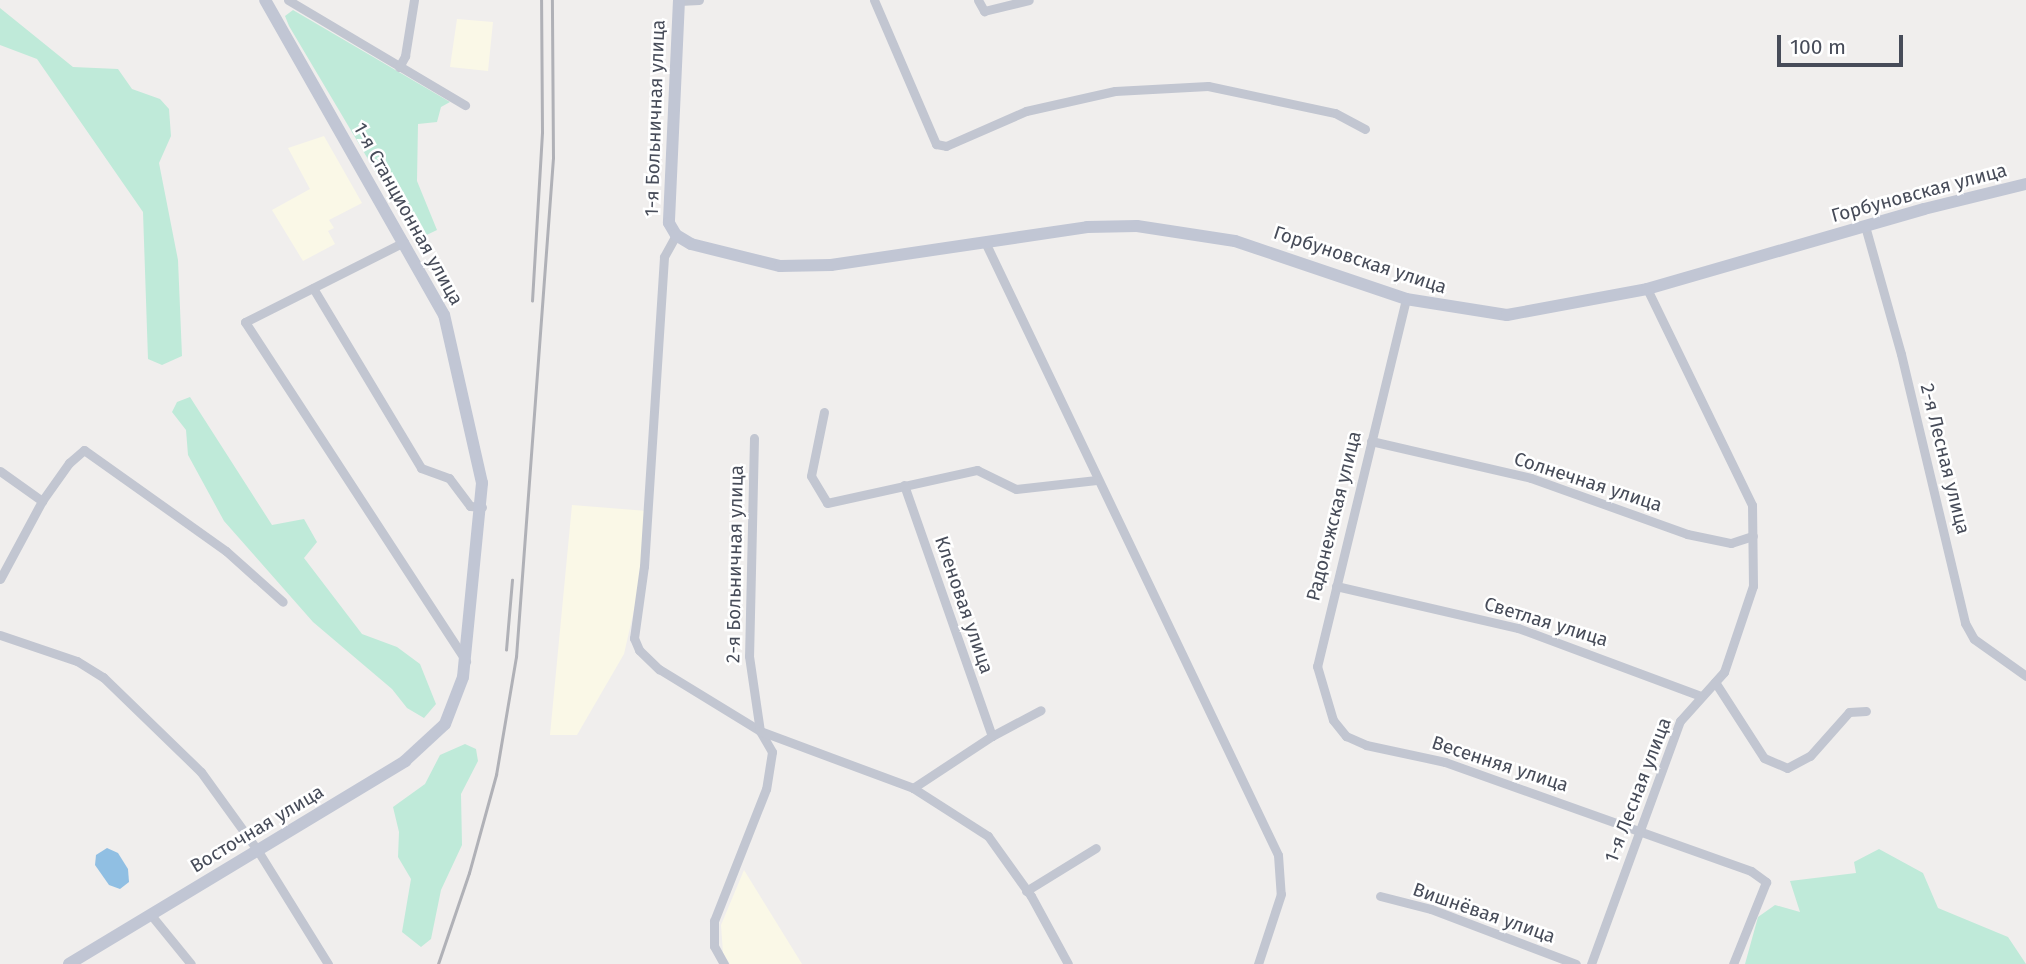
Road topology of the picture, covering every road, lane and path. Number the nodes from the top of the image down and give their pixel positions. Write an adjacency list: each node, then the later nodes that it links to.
1 (265, 0): 9 (main road, 1-я Станционная улица)
2 (414, 0): 10 (street)
3 (679, 0): 4 (street); 15 (main road, 1-я Больничная улица)
4 (699, 0)
5 (874, 0): 12 (street)
6 (978, 0): 7 (street)
7 (1029, 0)
8 (291, 2): 9 (street); 10 (street)
9 (272, 13): 16 (main road, 1-я Станционная улица)
10 (399, 67): 11 (street)
11 (465, 105)
12 (1365, 129)
13 (2026, 184): 14 (main road, Горбуновская улица)
14 (1865, 226): 19 (main road, Горбуновская улица); 35 (street, 2-я Лесная улица)
15 (676, 235): 17 (main road, Горбуновская улица); 41 (street)
16 (404, 242): 18 (street); 28 (main road, 1-я Станционная улица)
17 (985, 242): 20 (main road, Горбуновская улица); 25 (street)
18 (313, 288): 28 (street); 34 (street)
19 (1647, 289): 20 (main road, Горбуновская улица); 29 (street, 1-я Лесная улица)
20 (1406, 299): 23 (street, Радонежская улица)
21 (824, 412): 26 (street)
22 (754, 438): 41 (street, 2-я Больничная улица)
23 (1371, 442): 29 (street, Солнечная улица); 31 (street, Радонежская улица)
24 (0, 471): 27 (street)
25 (1096, 480): 26 (street); 56 (street)
26 (904, 485): 42 (street, Кленовая улица)
27 (42, 500): 30 (street); 32 (street)
28 (482, 507): 34 (main road, 1-я Станционная улица)
29 (1753, 536): 36 (street, 1-я Лесная улица)
30 (0, 579)
31 (1336, 586): 37 (street, Светлая улица); 43 (street, Радонежская улица)
32 (283, 602)
33 (0, 635): 47 (street)
34 (466, 661): 40 (main road, 1-я Станционная улица)
35 (2026, 677)
36 (1715, 682): 37 (street, 1-я Лесная улица); 39 (street)
37 (1701, 696): 45 (street, 1-я Лесная улица)
38 (1041, 710): 42 (street)
39 (1866, 711)
40 (453, 712): 47 (main road, Восточная улица)
41 (760, 731): 44 (street); 51 (street, 2-я Больничная улица)
42 (992, 736): 44 (street)
43 (1346, 736): 45 (street, Весенняя улица)
44 (913, 788): 48 (street)
45 (1642, 829): 58 (street, 1-я Лесная улица); 59 (street, Весенняя улица)
46 (1096, 848): 48 (street)
47 (258, 851): 50 (main road, Восточная улица); 54 (street)
48 (1026, 891): 55 (street)
49 (1380, 896): 57 (street, Вишнёвая улица)
50 (151, 915): 52 (main road, Восточная улица); 53 (street)
51 (721, 961)
52 (69, 964)
53 (191, 964)
54 (328, 964)
55 (1068, 964)
56 (1258, 964)
57 (1576, 964)
58 (1591, 964)
59 (1733, 964)

